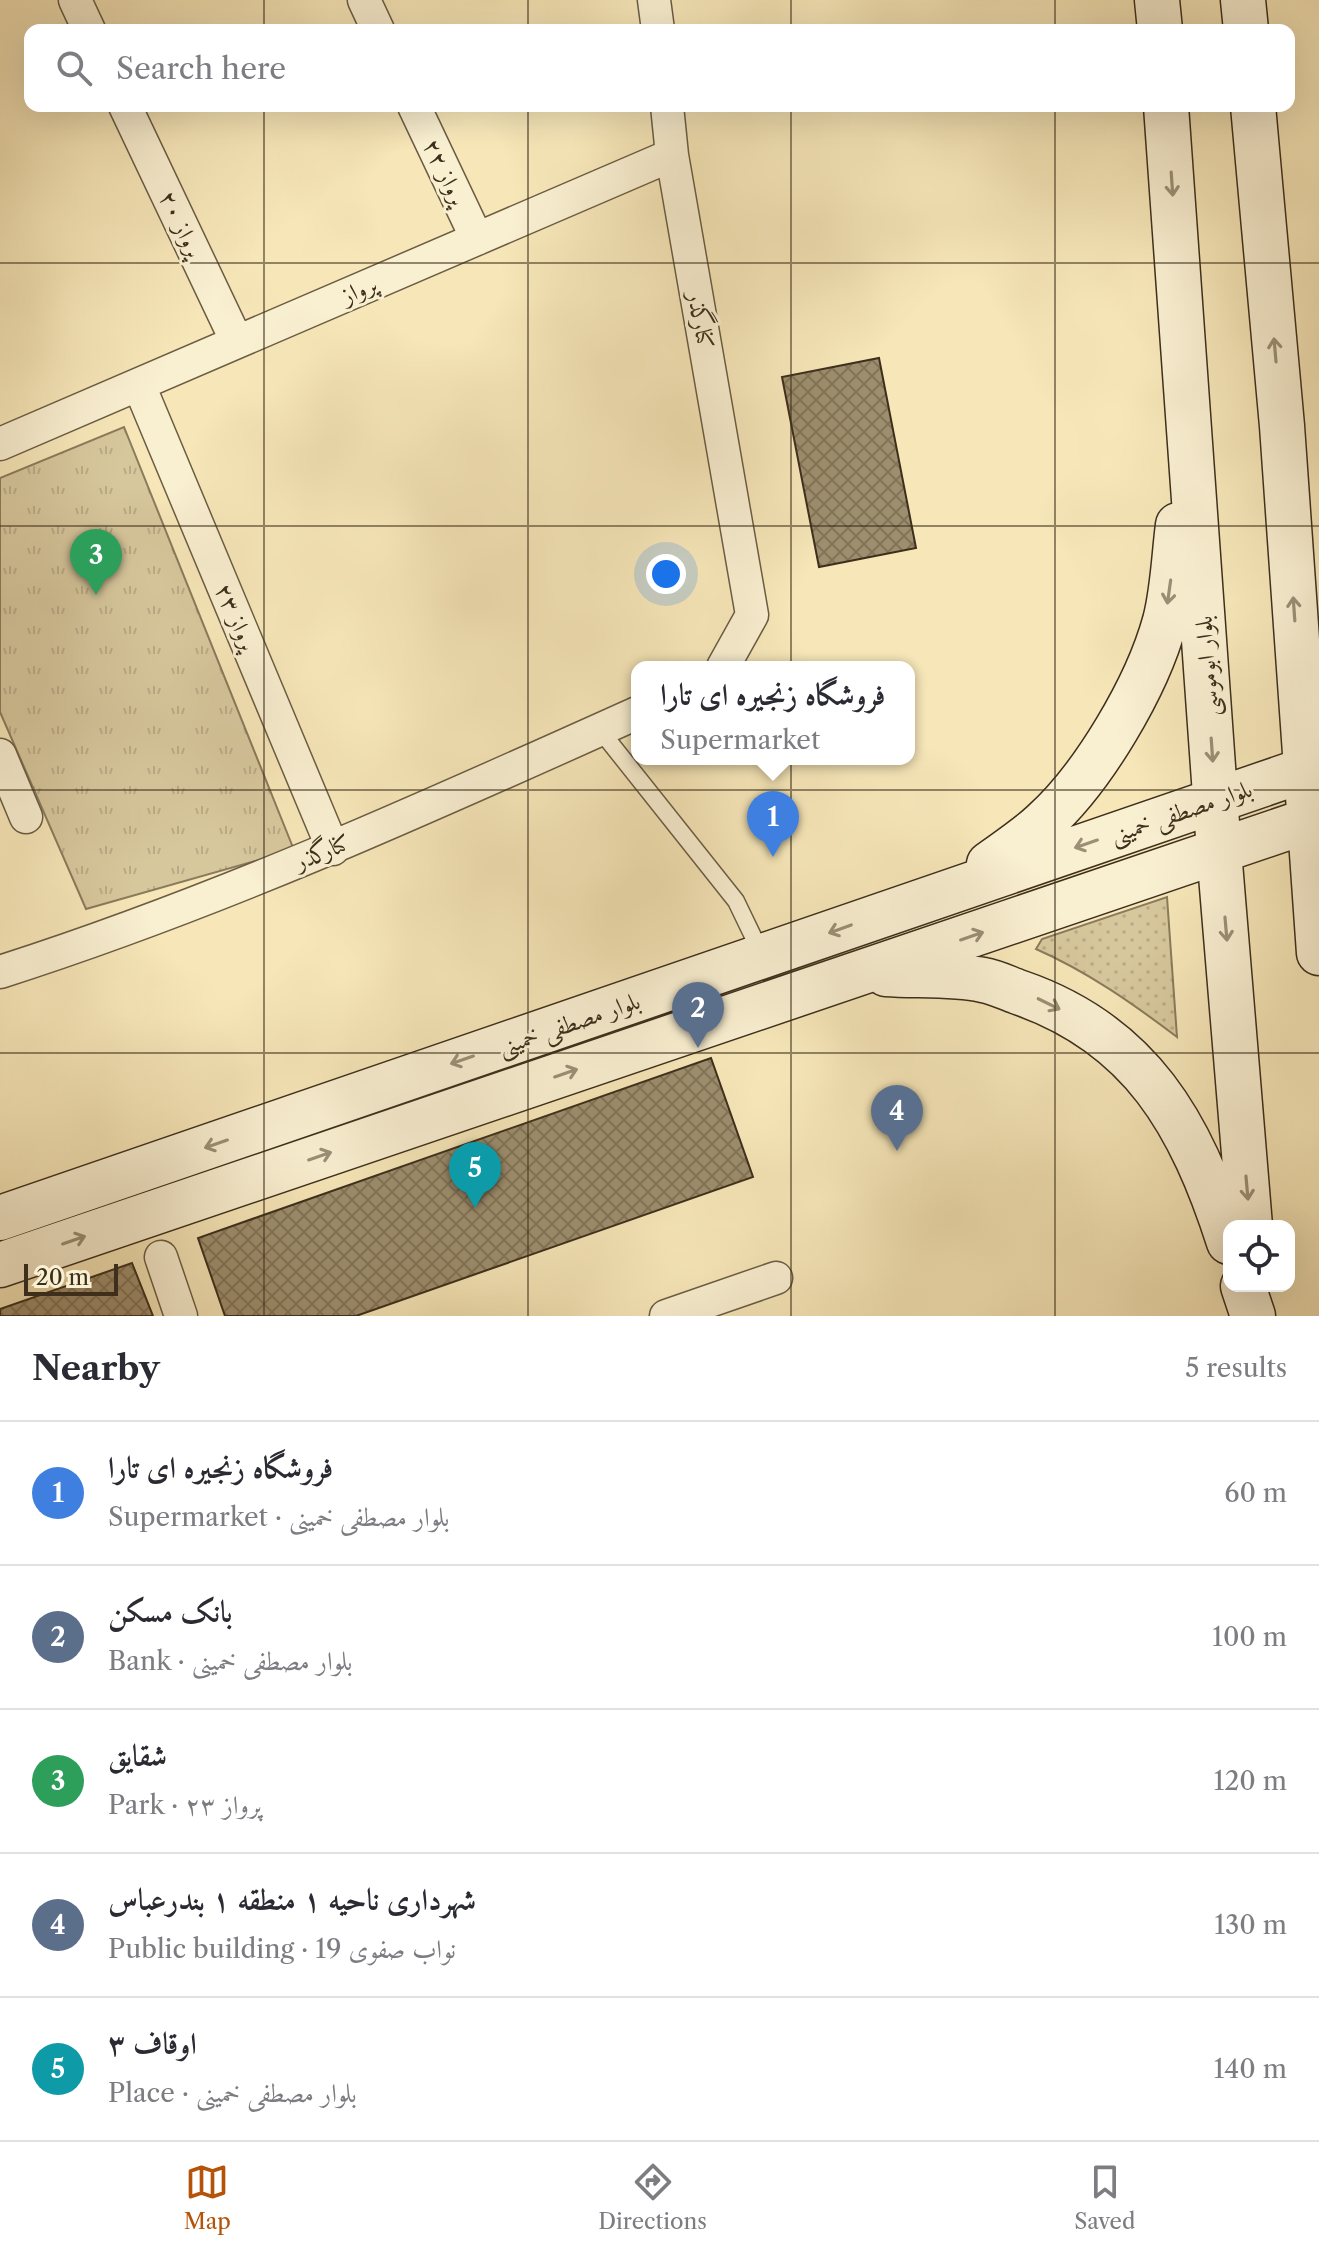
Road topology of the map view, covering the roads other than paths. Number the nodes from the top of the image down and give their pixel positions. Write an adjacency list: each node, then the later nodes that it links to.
1 (75, 0): 6 (street)
2 (364, 0): 7 (street)
3 (654, 0): 8 (street)
4 (1157, 0): 9 (main road)
5 (1243, 0): 10 (main road)
6 (86, 24)
7 (375, 24)
8 (657, 24)
9 (1159, 24)
10 (1245, 24)
11 (128, 112): 18 (street, پرواز ۲۰)
12 (417, 112): 17 (street, پرواز ۲۲)
13 (668, 112): 16 (street)
14 (1166, 112): 21 (main road, بلوار ابوموسی, one-way to 21)
15 (1254, 112): 20 (main road, one-way to 15)
16 (672, 155): 17 (street, پرواز); 24 (street, کنارگذر)
17 (477, 239): 18 (street, پرواز)
18 (237, 342): 19 (street, پرواز)
19 (139, 385): 22 (street, پرواز); 32 (street, پرواز ۲۳)
20 (1282, 426): 23 (main road); 28 (main road, one-way to 20)
21 (1191, 431): 29 (main road, بلوار ابوموسی, one-way to 29); 34 (main road, one-way to 34)
22 (1, 442)
23 (1319, 504)
24 (726, 661)
25 (631, 716): 26 (street, کنارگذر)
26 (600, 730): 32 (street, کنارگذر); 36 (lane)
27 (0, 755): 30 (street)
28 (1312, 768): 29 (main road, بلوار مصطفی خمینی); 31 (main road)
29 (1216, 799): 33 (main road, بلوار ابوموسی); 34 (main road, بلوار مصطفی خمینی, one-way to 34)
30 (26, 817)
31 (1314, 819): 33 (main road, بلوار مصطفی خمینی); 35 (main road)
32 (333, 849): 37 (street, کنارگذر)
33 (1219, 851): 38 (main road, بلوار مصطفی خمینی, one-way to 33); 40 (main road, بلوار ابوموسی, one-way to 40)
34 (959, 887): 36 (main road, بلوار مصطفی خمینی, one-way to 36)
35 (1319, 953)
36 (763, 957): 39 (main road, بلوار مصطفی خمینی, one-way to 39)
37 (0, 972)
38 (864, 973): 41 (main road, one-way to 41); 43 (main road, بلوار مصطفی خمینی, one-way to 38)
39 (4, 1207)
40 (1250, 1220)
41 (1223, 1223)
42 (161, 1257): 47 (street)
43 (0, 1265)
44 (776, 1278): 48 (street)
45 (1245, 1292): 49 (main road)
46 (1255, 1292): 49 (main road)
47 (181, 1316)
48 (666, 1316)
49 (1255, 1316)

